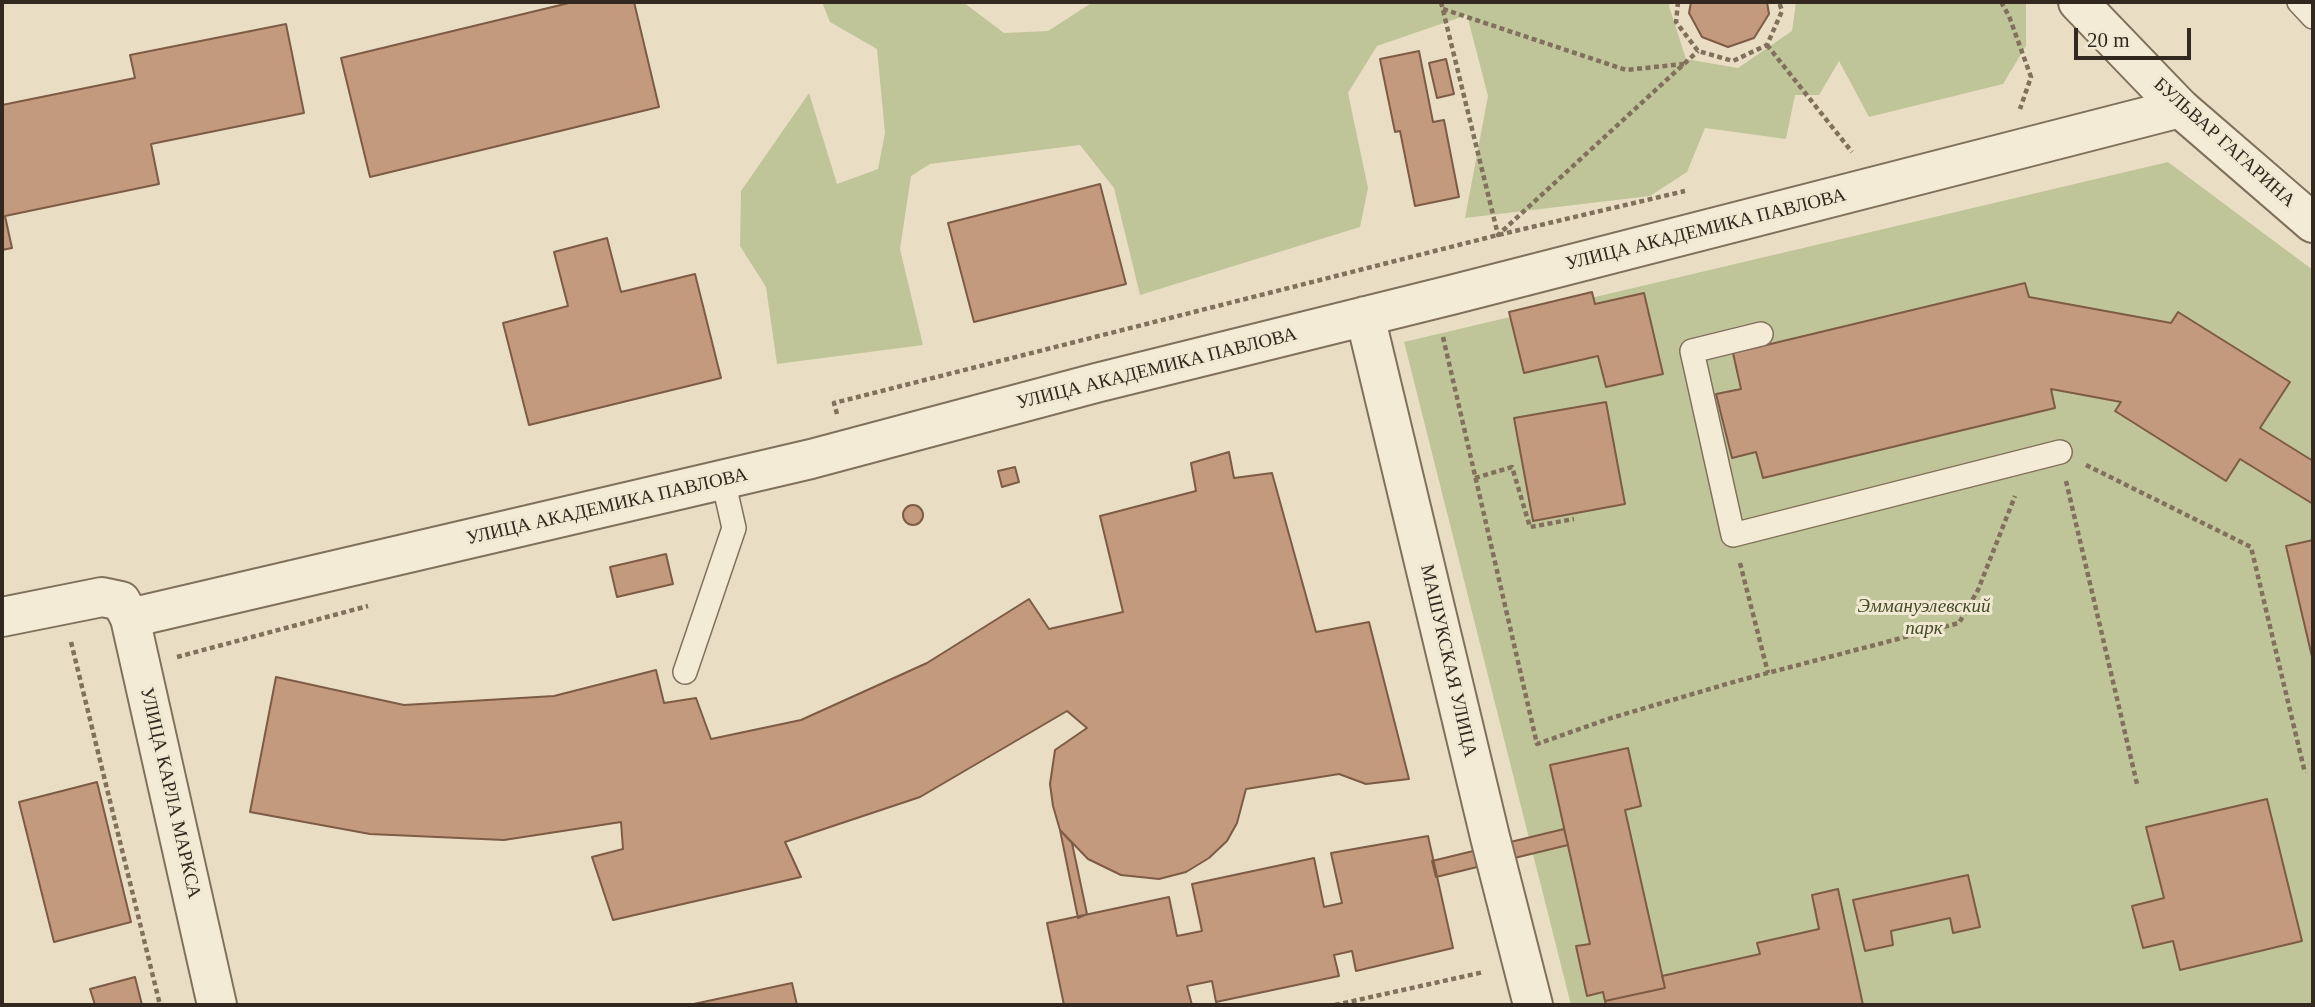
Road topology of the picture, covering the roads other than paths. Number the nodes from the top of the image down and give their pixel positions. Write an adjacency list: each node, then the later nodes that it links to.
1 (2078, 2): 4 (street, БУЛЬВАР ГАГАРИНА)
2 (2299, 2): 3 (lane)
3 (2313, 17)
4 (2180, 108): 5 (street, БУЛЬВАР ГАГАРИНА); 6 (street, УЛИЦА АКАДЕМИКА ПАВЛОВА)
5 (2313, 223)
6 (1365, 316): 9 (street, УЛИЦА АКАДЕМИКА ПАВЛОВА); 14 (street, МАШУКСКАЯ УЛИЦА)
7 (1761, 334): 8 (lane)
8 (2060, 452)
9 (723, 480): 10 (street, УЛИЦА АКАДЕМИКА ПАВЛОВА); 12 (lane)
10 (116, 608): 11 (street, УЛИЦА АКАДЕМИКА ПАВЛОВА); 13 (street, УЛИЦА КАРЛА МАРКСА)
11 (2, 617)
12 (685, 672)
13 (217, 1005)
14 (1534, 1005)

